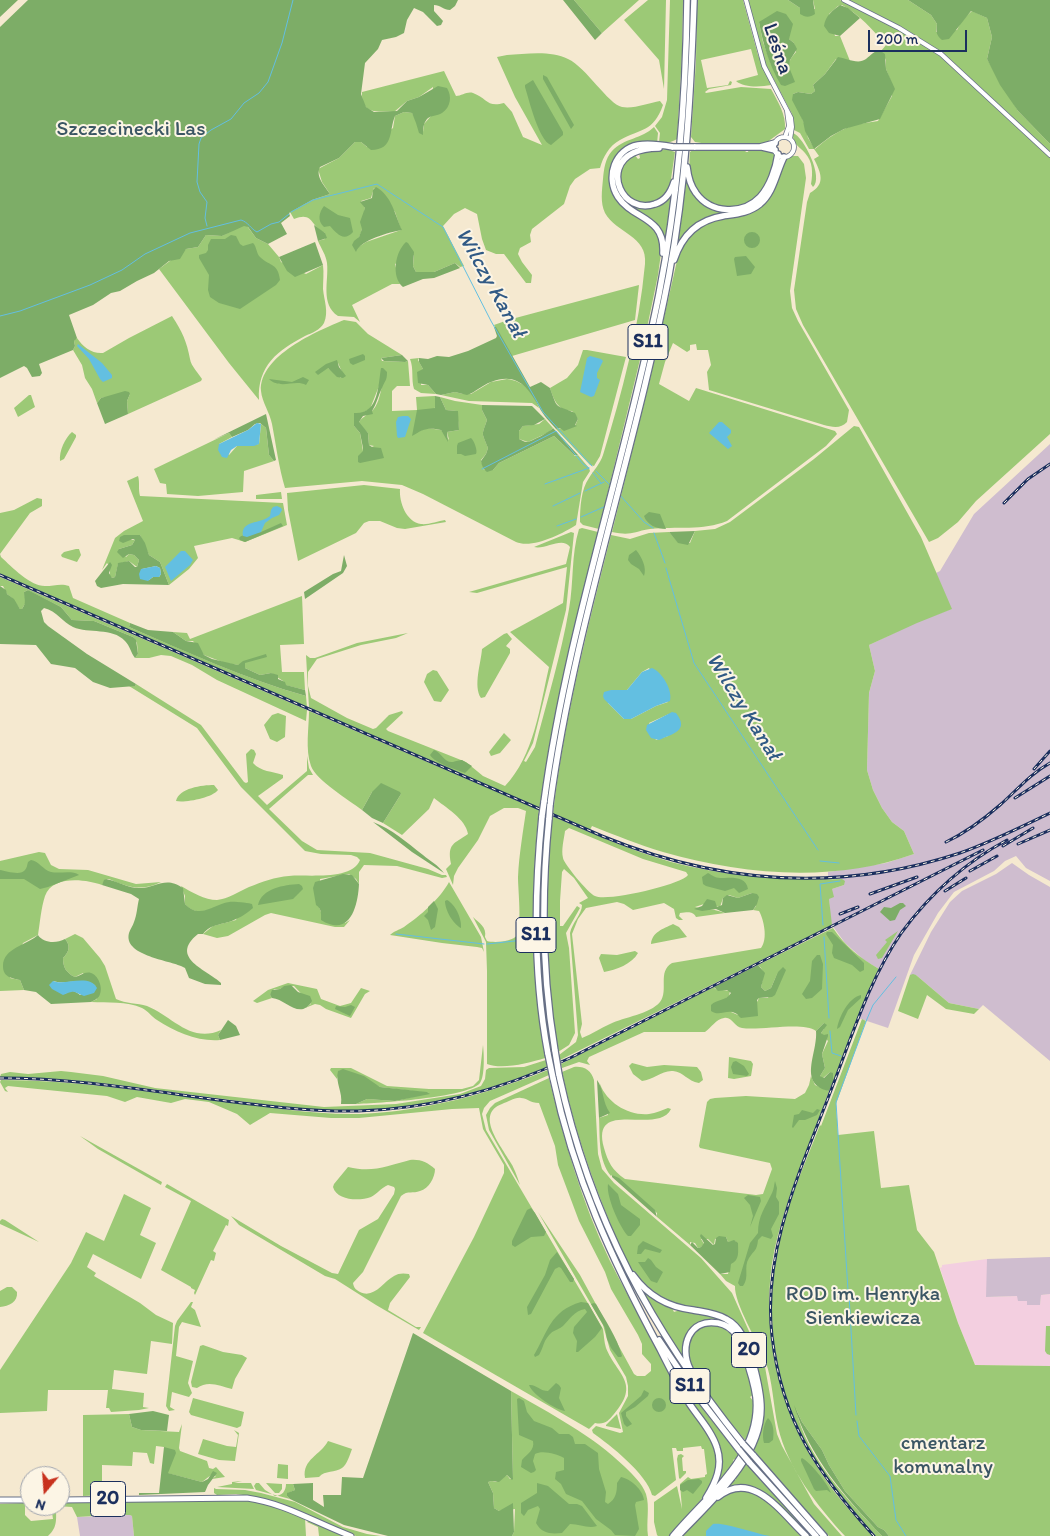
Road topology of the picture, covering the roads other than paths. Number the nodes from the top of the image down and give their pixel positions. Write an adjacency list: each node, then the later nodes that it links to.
1 (687, 0): 14 (highway, S11)
2 (694, 0): 13 (highway, S11)
3 (746, 0): 5 (street, Leśna)
4 (844, 0): 12 (street)
5 (786, 107): 6 (street, Leśna); 7 (street, Leśna)
6 (784, 137): 7 (street); 8 (street)
7 (790, 139): 11 (street)
8 (775, 143): 10 (highway); 11 (street)
9 (673, 146): 10 (highway, bridge); 14 (highway); 15 (highway)
10 (760, 147): 11 (highway)
11 (779, 154): 13 (highway); 15 (highway)
12 (1050, 155)
13 (685, 159): 15 (highway, S11)
14 (679, 163): 15 (highway, S11)
15 (666, 275): 16 (highway, S11)
16 (604, 537): 17 (highway, S11, bridge); 18 (highway, S11, bridge)
17 (619, 1254): 19 (highway, S11); 23 (highway, 20)
18 (644, 1317): 23 (highway, 20); 28 (highway, S11, bridge)
19 (702, 1391): 23 (highway); 29 (highway, S11, bridge)
20 (0, 1500): 21 (main road)
21 (20, 1500)
22 (70, 1500): 24 (main road, 20)
23 (707, 1501): 25 (highway, 20); 26 (highway, 20); 27 (highway)
24 (351, 1536)
25 (673, 1536)
26 (678, 1536)
27 (806, 1536)
28 (816, 1536)
29 (824, 1536)

